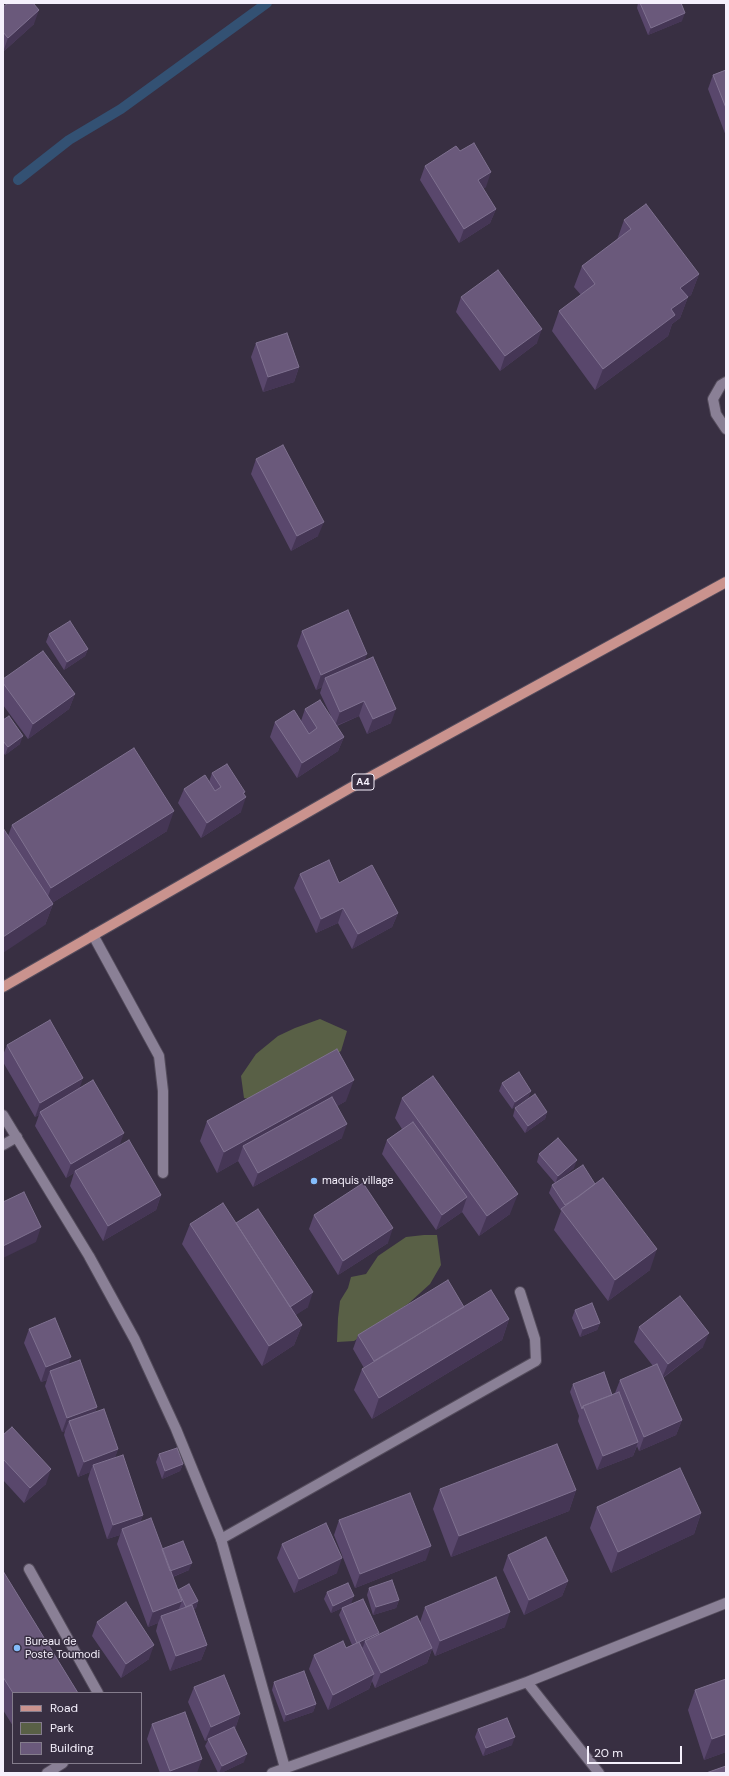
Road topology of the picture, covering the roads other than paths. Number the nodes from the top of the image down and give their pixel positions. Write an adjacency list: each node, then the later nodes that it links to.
1 (726, 382): 2 (street)
2 (726, 429)
3 (726, 582): 4 (main road, A4)
4 (93, 935): 5 (main road, A4); 9 (street)
5 (3, 986)
6 (3, 1115): 7 (street)
7 (17, 1137): 8 (street); 11 (street)
8 (3, 1145)
9 (163, 1173)
10 (520, 1292): 11 (street)
11 (221, 1538): 17 (street)
12 (29, 1569): 15 (street)
13 (726, 1603): 14 (street)
14 (527, 1682): 17 (street); 20 (street)
15 (97, 1692)
16 (61, 1764): 18 (street)
17 (285, 1768): 19 (street)
18 (47, 1773)
19 (272, 1773)
20 (599, 1773)

